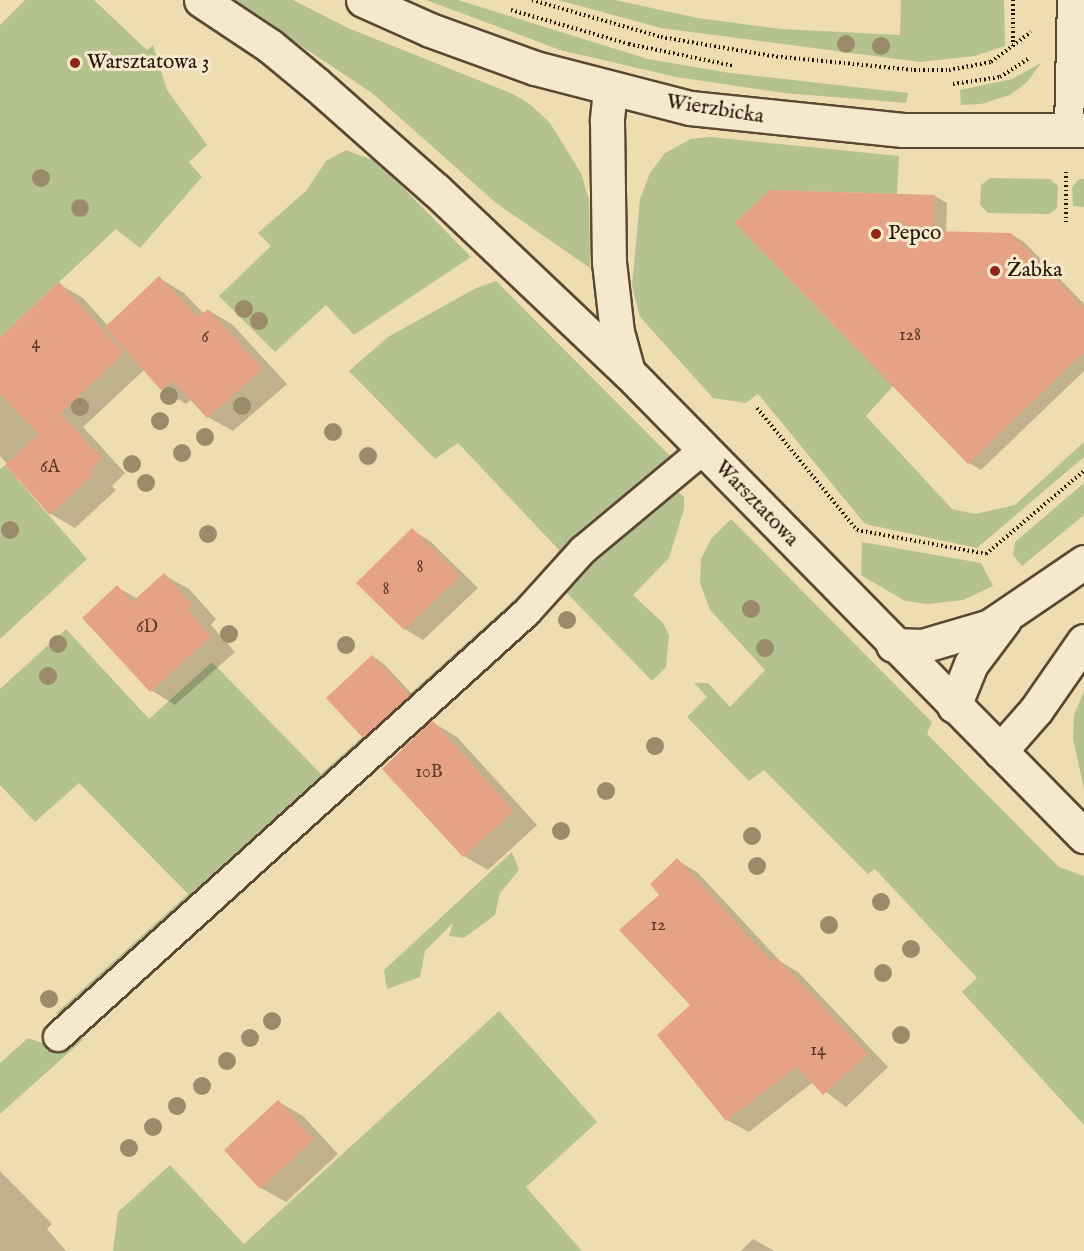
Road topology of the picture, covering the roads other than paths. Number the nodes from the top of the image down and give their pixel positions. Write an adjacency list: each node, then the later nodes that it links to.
1 (201, 0): 6 (street)
2 (363, 0): 4 (street, Wierzbicka)
3 (1072, 0): 5 (lane)
4 (610, 90): 5 (street, Wierzbicka); 6 (street, Warsztatowa)
5 (1077, 130)
6 (628, 372): 7 (street, Warsztatowa)
7 (703, 450): 11 (street, Warsztatowa); 15 (lane)
8 (1084, 562): 9 (street)
9 (1010, 614): 11 (street); 12 (street)
10 (1084, 641): 13 (street)
11 (893, 645): 12 (street, Warsztatowa)
12 (954, 706): 13 (street, Warsztatowa)
13 (1000, 751): 14 (street, Warsztatowa)
14 (1084, 836)
15 (58, 1037)

